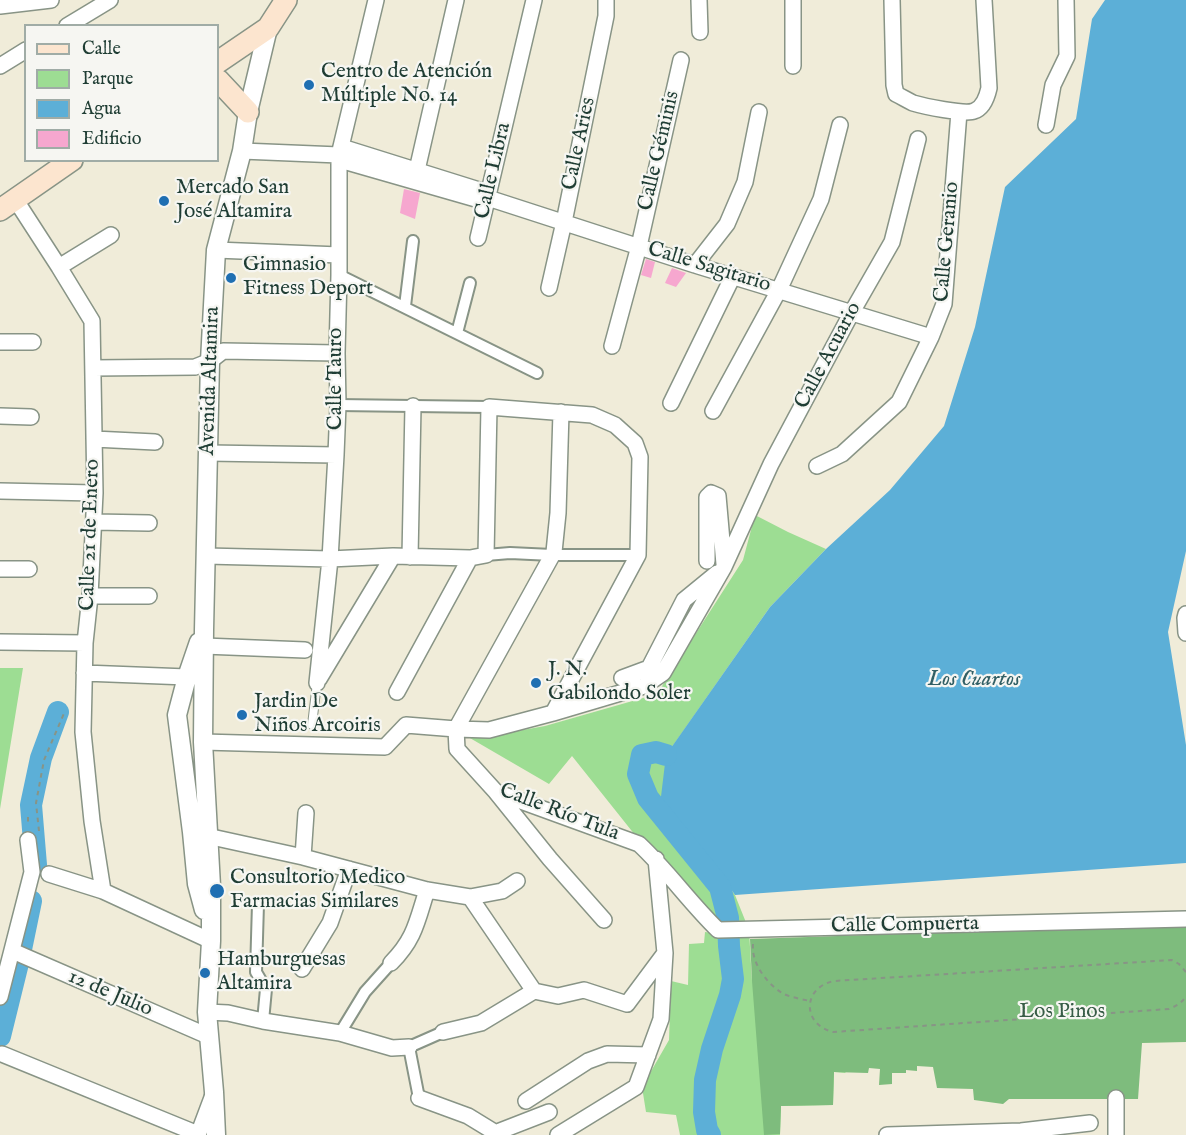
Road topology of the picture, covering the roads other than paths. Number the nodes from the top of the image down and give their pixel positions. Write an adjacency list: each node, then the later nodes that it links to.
1 (45, 0): 14 (street)
2 (110, 0): 15 (street)
3 (285, 0): 16 (main road, Avenida Altamira)
4 (376, 0): 31 (street, Calle Tauro)
5 (447, 0): 33 (street)
6 (456, 0): 33 (street)
7 (534, 0): 34 (street, Calle Libra)
8 (606, 0): 36 (street, Calle Aries)
9 (699, 0): 17 (street)
10 (793, 0): 22 (street)
11 (892, 0): 26 (street)
12 (984, 0): 26 (street)
13 (1066, 0): 28 (street)
14 (0, 6)
15 (70, 24)
16 (268, 28): 20 (main road); 24 (street, Avenida Altamira)
17 (700, 32)
18 (24, 51): 21 (street)
19 (681, 60): 40 (street, Calle Géminis)
20 (219, 61)
21 (0, 66)
22 (793, 66)
23 (219, 81): 24 (main road)
24 (249, 112): 30 (street, Avenida Altamira)
25 (759, 112): 43 (street)
26 (959, 112): 53 (street, Calle Geranio)
27 (840, 125): 49 (street)
28 (1046, 125)
29 (918, 139): 51 (street, Calle Acuario)
30 (242, 151): 31 (street); 41 (street, Avenida Altamira)
31 (339, 155): 33 (street, Calle Sagitario); 34 (street, Calle Sagitario); 42 (street, Calle Tauro)
32 (69, 162): 35 (main road)
33 (412, 169): 34 (street, Calle Sagitario)
34 (488, 198): 36 (street, Calle Sagitario); 38 (street, Calle Libra)
35 (4, 207): 44 (street, Calle 21 de Enero)
36 (564, 222): 40 (street, Calle Sagitario); 48 (street, Calle Aries)
37 (111, 235): 44 (street)
38 (478, 237)
39 (413, 241): 50 (street)
40 (639, 246): 43 (street, Calle Sagitario); 56 (street, Calle Géminis)
41 (216, 250): 42 (street); 58 (street, Avenida Altamira)
42 (339, 255): 45 (street, Calle Tauro)
43 (695, 265): 46 (street, Calle Sagitario)
44 (59, 267): 59 (street, Calle 21 de Enero)
45 (339, 274): 50 (street); 57 (street, Calle Tauro)
46 (733, 276): 49 (street, Calle Sagitario); 61 (street)
47 (470, 283): 52 (street)
48 (549, 288)
49 (779, 290): 51 (street, Calle Sagitario); 65 (street)
50 (405, 306): 52 (street)
51 (852, 312): 53 (street, Calle Sagitario); 87 (street, Calle Acuario)
52 (457, 333): 60 (street)
53 (932, 337): 73 (street, Calle Geranio)
54 (2, 339): 55 (street)
55 (33, 342)
56 (612, 346)
57 (336, 353): 58 (street); 62 (street, Calle Tauro)
58 (210, 361): 59 (street); 71 (street, Avenida Altamira)
59 (93, 368): 69 (street, Calle 21 de Enero)
60 (537, 373)
61 (671, 403)
62 (338, 405): 63 (street); 72 (street, Calle Tauro)
63 (413, 406): 64 (street); 83 (street)
64 (489, 407): 66 (street); 78 (street)
65 (713, 411)
66 (561, 412): 79 (street); 80 (street)
67 (0, 416): 68 (street)
68 (31, 417)
69 (94, 439): 70 (street); 75 (street, Calle 21 de Enero)
70 (155, 442)
71 (208, 453): 72 (street); 81 (street, Avenida Altamira)
72 (336, 455): 85 (street, Calle Tauro)
73 (818, 466)
74 (0, 491): 75 (street)
75 (95, 493): 76 (street, Calle 21 de Enero)
76 (93, 522): 77 (street); 90 (street, Calle 21 de Enero)
77 (149, 523)
78 (486, 555): 79 (street); 84 (street)
79 (552, 555): 80 (street); 105 (street)
80 (638, 555): 103 (street)
81 (206, 556): 85 (street); 94 (street, Avenida Altamira)
82 (393, 556): 83 (street); 85 (street); 101 (street)
83 (410, 557): 84 (street)
84 (470, 558): 102 (street)
85 (330, 559): 101 (street, Calle Tauro)
86 (707, 561): 87 (street)
87 (724, 567): 100 (street); 103 (street, Calle Acuario)
88 (0, 569): 89 (street)
89 (29, 569)
90 (90, 596): 91 (street); 96 (street, Calle 21 de Enero)
91 (148, 596)
92 (1186, 614): 93 (street)
93 (1186, 633)
94 (204, 638): 97 (street); 99 (street, Avenida Altamira); 106 (street, Avenida Altamira)
95 (0, 642): 96 (street)
96 (85, 643): 98 (street, Calle 21 de Enero)
97 (305, 651)
98 (84, 672): 99 (street); 118 (street, Calle 21 de Enero)
99 (187, 677): 123 (street, Avenida Altamira)
100 (622, 678)
101 (317, 682): 104 (lane, Calle Tauro)
102 (397, 692)
103 (553, 713): 105 (street, Calle Acuario)
104 (312, 725)
105 (456, 729): 106 (street, Calle Acuario); 107 (street, Calle Río Tula)
106 (203, 742): 109 (street, Avenida Altamira)
107 (496, 792): 112 (street, Calle Río Tula); 122 (street)
108 (306, 813): 111 (street)
109 (207, 836): 111 (street); 123 (street, Avenida Altamira)
110 (34, 840): 114 (street)
111 (303, 857): 113 (street)
112 (656, 860): 121 (street, Calle Compuerta); 125 (street)
113 (349, 869): 117 (street); 127 (street)
114 (32, 872): 115 (street); 124 (street)
115 (49, 874): 118 (street)
116 (517, 881): 119 (street)
117 (427, 890): 119 (street); 126 (street)
118 (103, 891): 123 (street)
119 (470, 897): 128 (street)
120 (258, 904): 131 (street)
121 (1186, 919)
122 (604, 920)
123 (211, 940): 130 (street, Avenida Altamira)
124 (18, 953): 129 (street); 134 (street, 12 de Julio)
125 (665, 953): 128 (street); 137 (street)
126 (391, 963): 133 (street)
127 (302, 969)
128 (534, 991): 132 (street)
129 (0, 997)
130 (207, 1012): 131 (street); 134 (street, Avenida Altamira)
131 (262, 1021): 133 (street)
132 (443, 1032): 135 (street)
133 (340, 1033): 135 (street)
134 (208, 1036): 138 (street, Avenida Altamira)
135 (409, 1047): 139 (street)
136 (1, 1053): 147 (street)
137 (648, 1054): 141 (street); 149 (street)
138 (214, 1092): 147 (street); 148 (street, Avenida Altamira)
139 (418, 1098): 145 (street)
140 (1116, 1098): 151 (street)
141 (526, 1101)
142 (549, 1112): 145 (street)
143 (1090, 1123): 144 (street)
144 (1021, 1133): 146 (street)
145 (497, 1134)
146 (958, 1134): 150 (street)
147 (198, 1135)
148 (216, 1135)
149 (558, 1135)
150 (887, 1135)
151 (1116, 1135)

